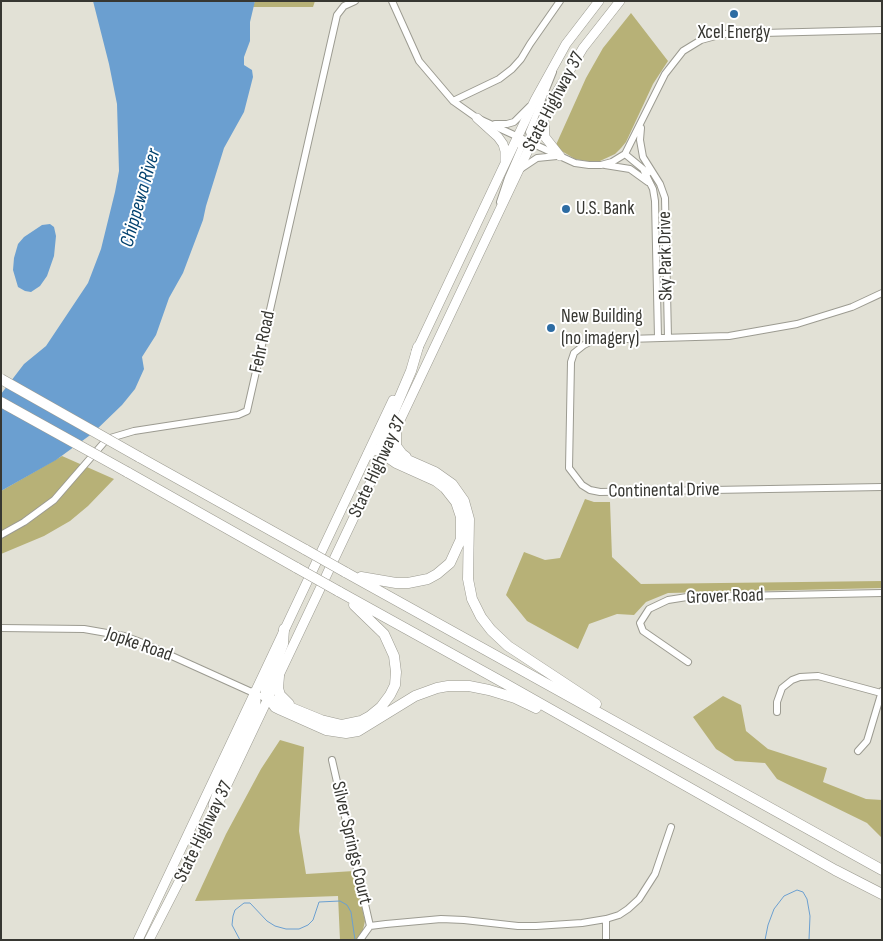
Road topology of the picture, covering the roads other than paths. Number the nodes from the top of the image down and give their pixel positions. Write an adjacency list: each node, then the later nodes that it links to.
1 (355, 1): 36 (street, Fehr Road)
2 (392, 1): 8 (street, Sky Park Drive)
3 (560, 1): 8 (street)
4 (599, 1): 7 (main road, State Highway 37)
5 (620, 1): 10 (main road, State Highway 37)
6 (882, 30): 12 (street)
7 (555, 64): 9 (main road, State Highway 37); 15 (street)
8 (452, 101): 11 (street, Sky Park Drive)
9 (534, 103): 13 (street); 14 (main road, State Highway 37)
10 (544, 117): 15 (main road, State Highway 37); 17 (main road)
11 (477, 118): 13 (street, Sky Park Drive); 18 (main road)
12 (642, 121): 16 (street); 22 (street, Sky Park Drive)
13 (489, 123): 14 (street, Sky Park Drive)
14 (518, 136): 15 (street, Sky Park Drive); 18 (main road, State Highway 37); 24 (street)
15 (532, 142): 17 (street, Sky Park Drive); 20 (main road, State Highway 37)
16 (625, 154): 19 (street); 21 (street, Sky Park Drive)
17 (560, 156): 19 (street, Sky Park Drive); 20 (street)
18 (505, 163): 28 (main road, State Highway 37)
19 (601, 165): 23 (street, Sky Park Drive)
20 (519, 170): 24 (main road, State Highway 37)
21 (644, 171): 22 (street, Sky Park Drive); 23 (street, Sky Park Drive)
22 (655, 178): 27 (street, Sky Park Drive)
23 (651, 184): 26 (street, Sky Park Drive)
24 (493, 225): 31 (main road, State Highway 37)
25 (882, 293): 27 (street)
26 (658, 338): 27 (street); 35 (street, Continental Drive)
27 (668, 338)
28 (418, 347): 32 (highway); 33 (main road, State Highway 37)
29 (1, 380): 37 (highway, bridge)
30 (1, 402): 38 (highway, bridge)
31 (396, 426): 32 (main road, State Highway 37); 34 (highway)
32 (383, 451): 33 (highway); 34 (highway); 37 (highway); 43 (main road, State Highway 37)
33 (368, 455): 41 (main road, State Highway 37)
34 (422, 466): 49 (highway)
35 (882, 487)
36 (1, 535)
37 (348, 573): 49 (highway)
38 (339, 592): 48 (highway); 51 (highway)
39 (882, 593): 42 (street, Grover Road)
40 (1, 628): 44 (street, Jopke Road)
41 (284, 629): 44 (main road, State Highway 37); 46 (highway)
42 (688, 662)
43 (279, 676): 46 (main road, State Highway 37); 48 (highway)
44 (254, 692): 46 (street, Jopke Road); 54 (main road); 60 (main road, State Highway 37)
45 (882, 692): 47 (street); 50 (street)
46 (268, 699): 48 (highway); 51 (highway); 54 (main road, State Highway 37)
47 (777, 712)
48 (305, 713)
49 (630, 730): 55 (highway)
50 (858, 751)
51 (631, 755): 56 (highway)
52 (332, 760): 58 (street, Silver Springs Court)
53 (671, 827): 57 (street)
54 (206, 829): 61 (main road, State Highway 37)
55 (882, 870)
56 (882, 894)
57 (606, 919): 58 (street); 62 (street)
58 (370, 926): 59 (street)
59 (360, 939)
60 (138, 940)
61 (149, 940)
62 (606, 940)

